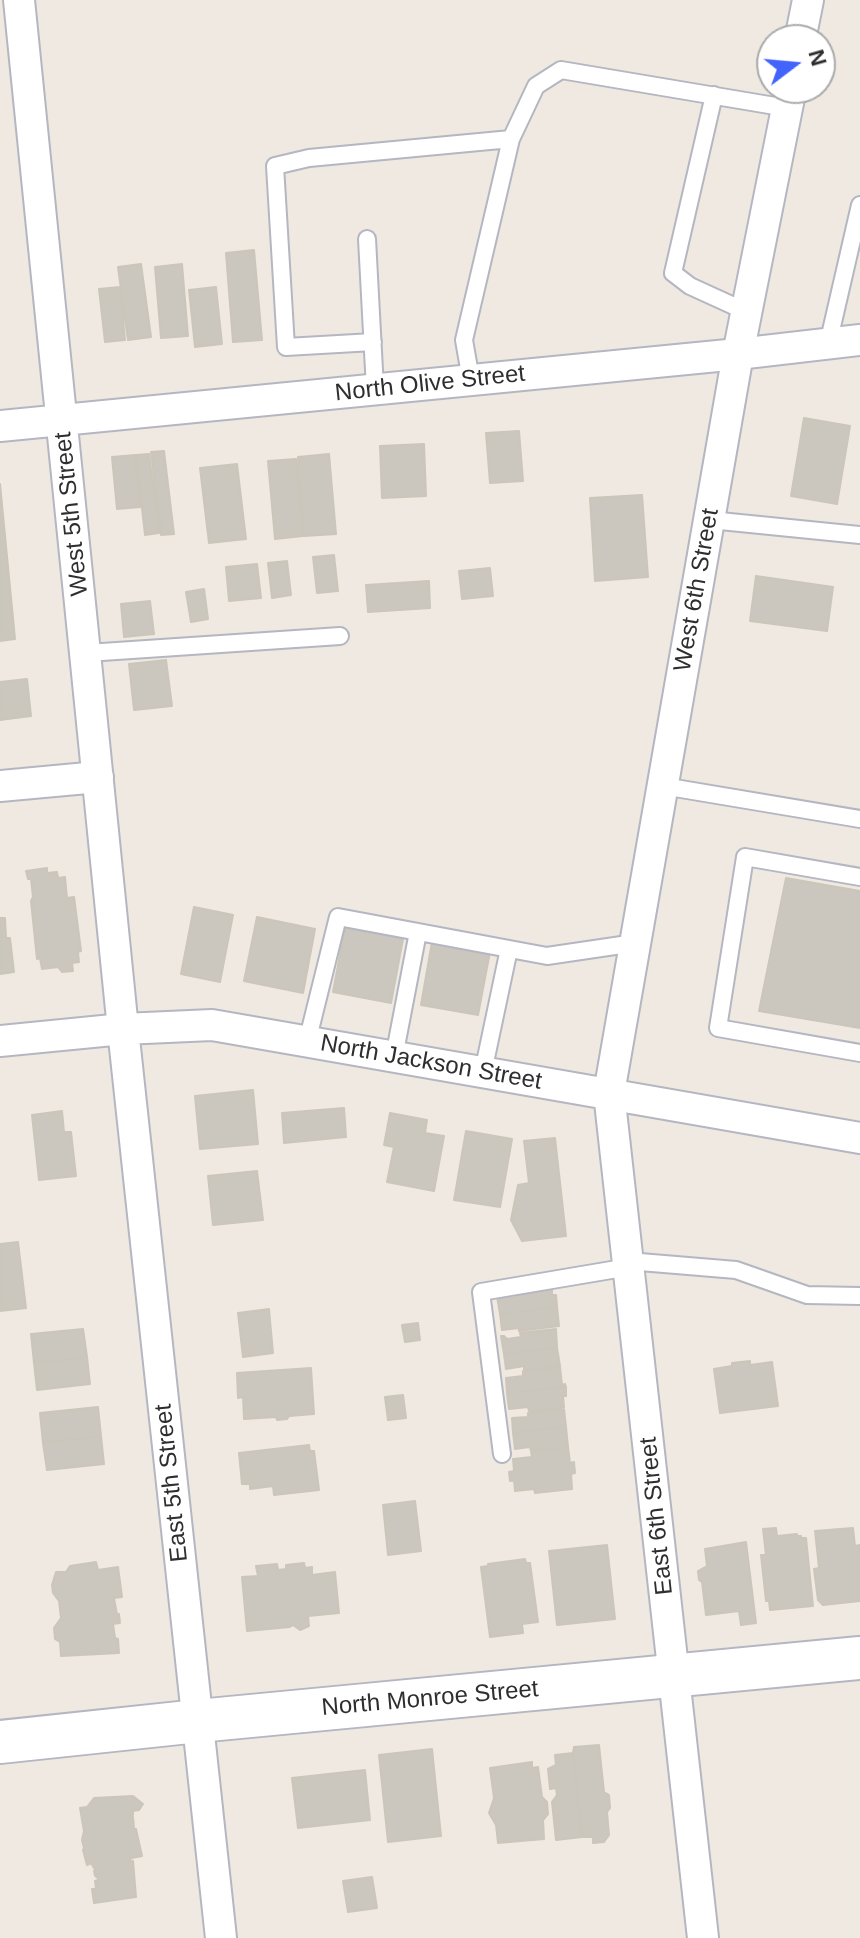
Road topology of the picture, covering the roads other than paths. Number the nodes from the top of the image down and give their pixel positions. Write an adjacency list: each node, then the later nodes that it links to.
1 (19, 0): 17 (street, West 5th Street)
2 (808, 0): 3 (street)
3 (803, 24)
4 (714, 95): 5 (lane); 7 (lane); 10 (lane)
5 (756, 97)
6 (788, 104): 10 (street, West 6th Street)
7 (511, 139): 12 (lane); 15 (lane)
8 (860, 205): 13 (lane)
9 (367, 239): 12 (lane)
10 (747, 312): 14 (street, West 6th Street)
11 (860, 340): 13 (street, North Olive Street)
12 (373, 342): 16 (lane)
13 (828, 344): 14 (street, North Olive Street)
14 (738, 354): 15 (street, North Olive Street); 19 (street, West 6th Street)
15 (471, 380): 16 (street, North Olive Street)
16 (375, 389): 17 (street, North Olive Street)
17 (62, 419): 18 (street, North Olive Street); 22 (street, West 5th Street)
18 (0, 426)
19 (710, 520): 20 (lane); 25 (street, West 6th Street)
20 (860, 535)
21 (340, 636): 22 (lane)
22 (87, 653): 23 (street, West 5th Street)
23 (98, 777): 24 (street); 31 (street, West 5th Street)
24 (0, 786)
25 (663, 786): 26 (lane); 29 (street, West 6th Street)
26 (860, 819)
27 (860, 877): 34 (lane)
28 (418, 932): 30 (lane); 33 (lane); 35 (lane)
29 (635, 943): 30 (lane); 37 (street, West 6th Street)
30 (509, 949): 36 (lane)
31 (123, 1029): 32 (street, North Jackson Street); 33 (street, North Jackson Street); 44 (street, East 5th Street)
32 (0, 1041)
33 (307, 1042): 35 (street, North Jackson Street)
34 (860, 1053)
35 (394, 1057): 36 (street, North Jackson Street)
36 (483, 1072): 37 (street, North Jackson Street)
37 (609, 1093): 38 (street, North Jackson Street); 39 (street, East 6th Street)
38 (860, 1138)
39 (629, 1264): 40 (lane); 41 (lane); 43 (street, East 6th Street)
40 (860, 1296)
41 (502, 1454)
42 (860, 1658): 43 (main road, North Monroe Street)
43 (675, 1676): 44 (main road, North Monroe Street); 47 (street, East 6th Street)
44 (198, 1721): 45 (main road, North Monroe Street); 46 (street, East 5th Street)
45 (0, 1742)
46 (221, 1938)
47 (703, 1938)

